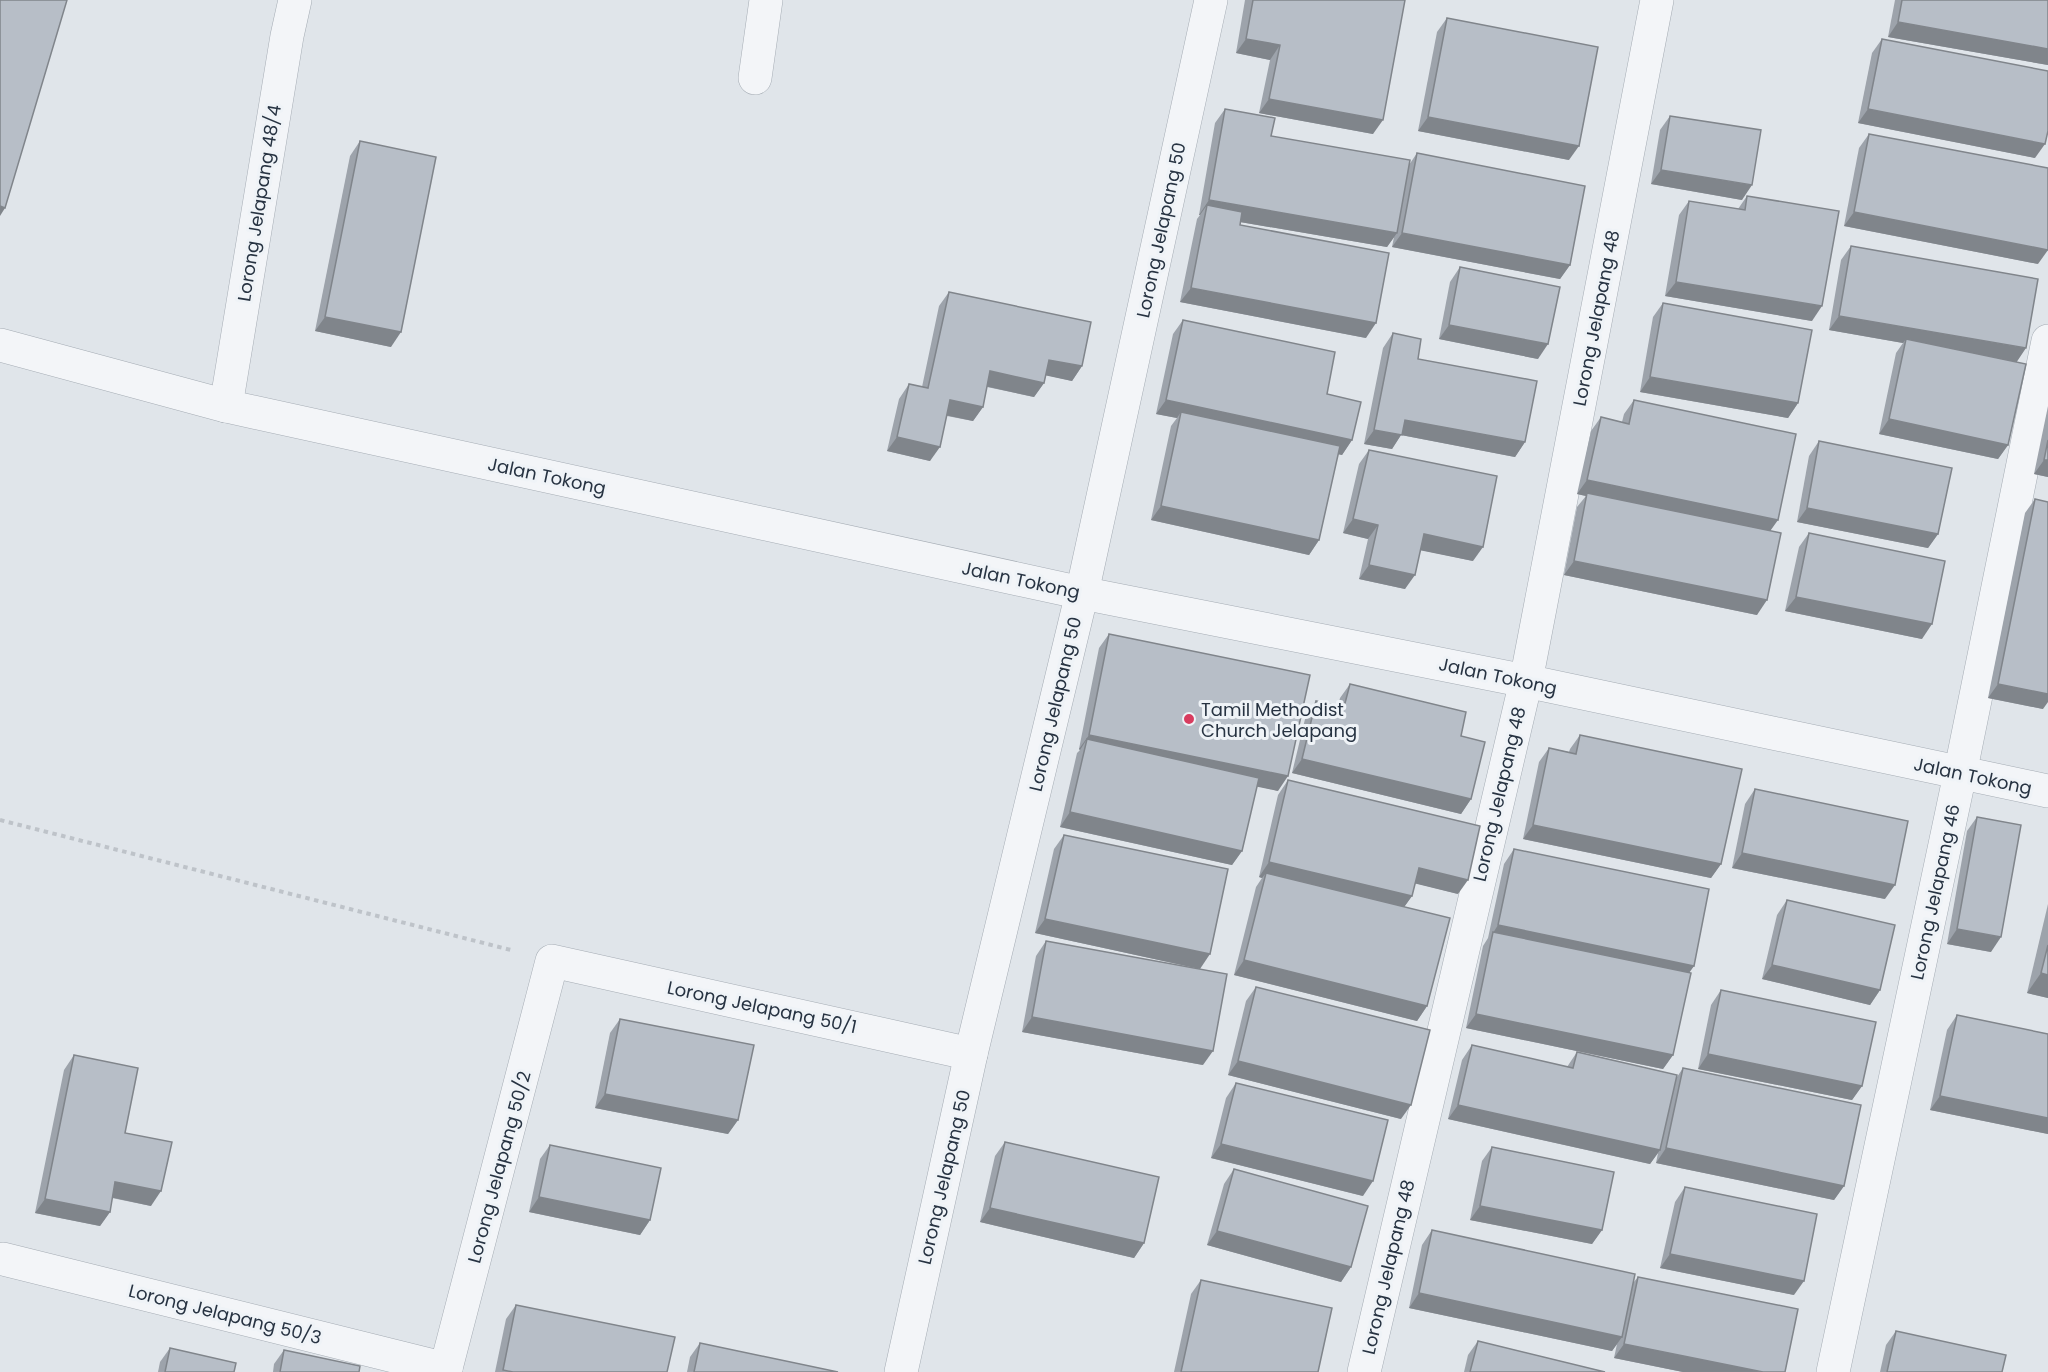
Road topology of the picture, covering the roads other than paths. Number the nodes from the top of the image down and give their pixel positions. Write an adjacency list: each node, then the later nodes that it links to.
1 (295, 0): 8 (street, Lorong Jelapang 48/4)
2 (766, 0): 5 (street)
3 (1211, 0): 9 (street, Lorong Jelapang 50)
4 (1657, 0): 10 (street, Lorong Jelapang 48)
5 (756, 78)
6 (2048, 342): 11 (street, Lorong Jelapang 46)
7 (0, 345): 8 (street, Jalan Tokong)
8 (226, 406): 9 (street, Jalan Tokong)
9 (1082, 593): 10 (street, Jalan Tokong); 14 (street, Lorong Jelapang 50)
10 (1526, 681): 11 (street, Jalan Tokong); 18 (street, Lorong Jelapang 48)
11 (1960, 774): 12 (street, Jalan Tokong); 19 (street, Lorong Jelapang 46)
12 (2048, 791)
13 (552, 961): 14 (street, Lorong Jelapang 50/1); 16 (street, Lorong Jelapang 50/2)
14 (971, 1054): 17 (street, Lorong Jelapang 50)
15 (3, 1259): 16 (street, Lorong Jelapang 50/3)
16 (446, 1370)
17 (901, 1372)
18 (1364, 1372)
19 (1833, 1372)

